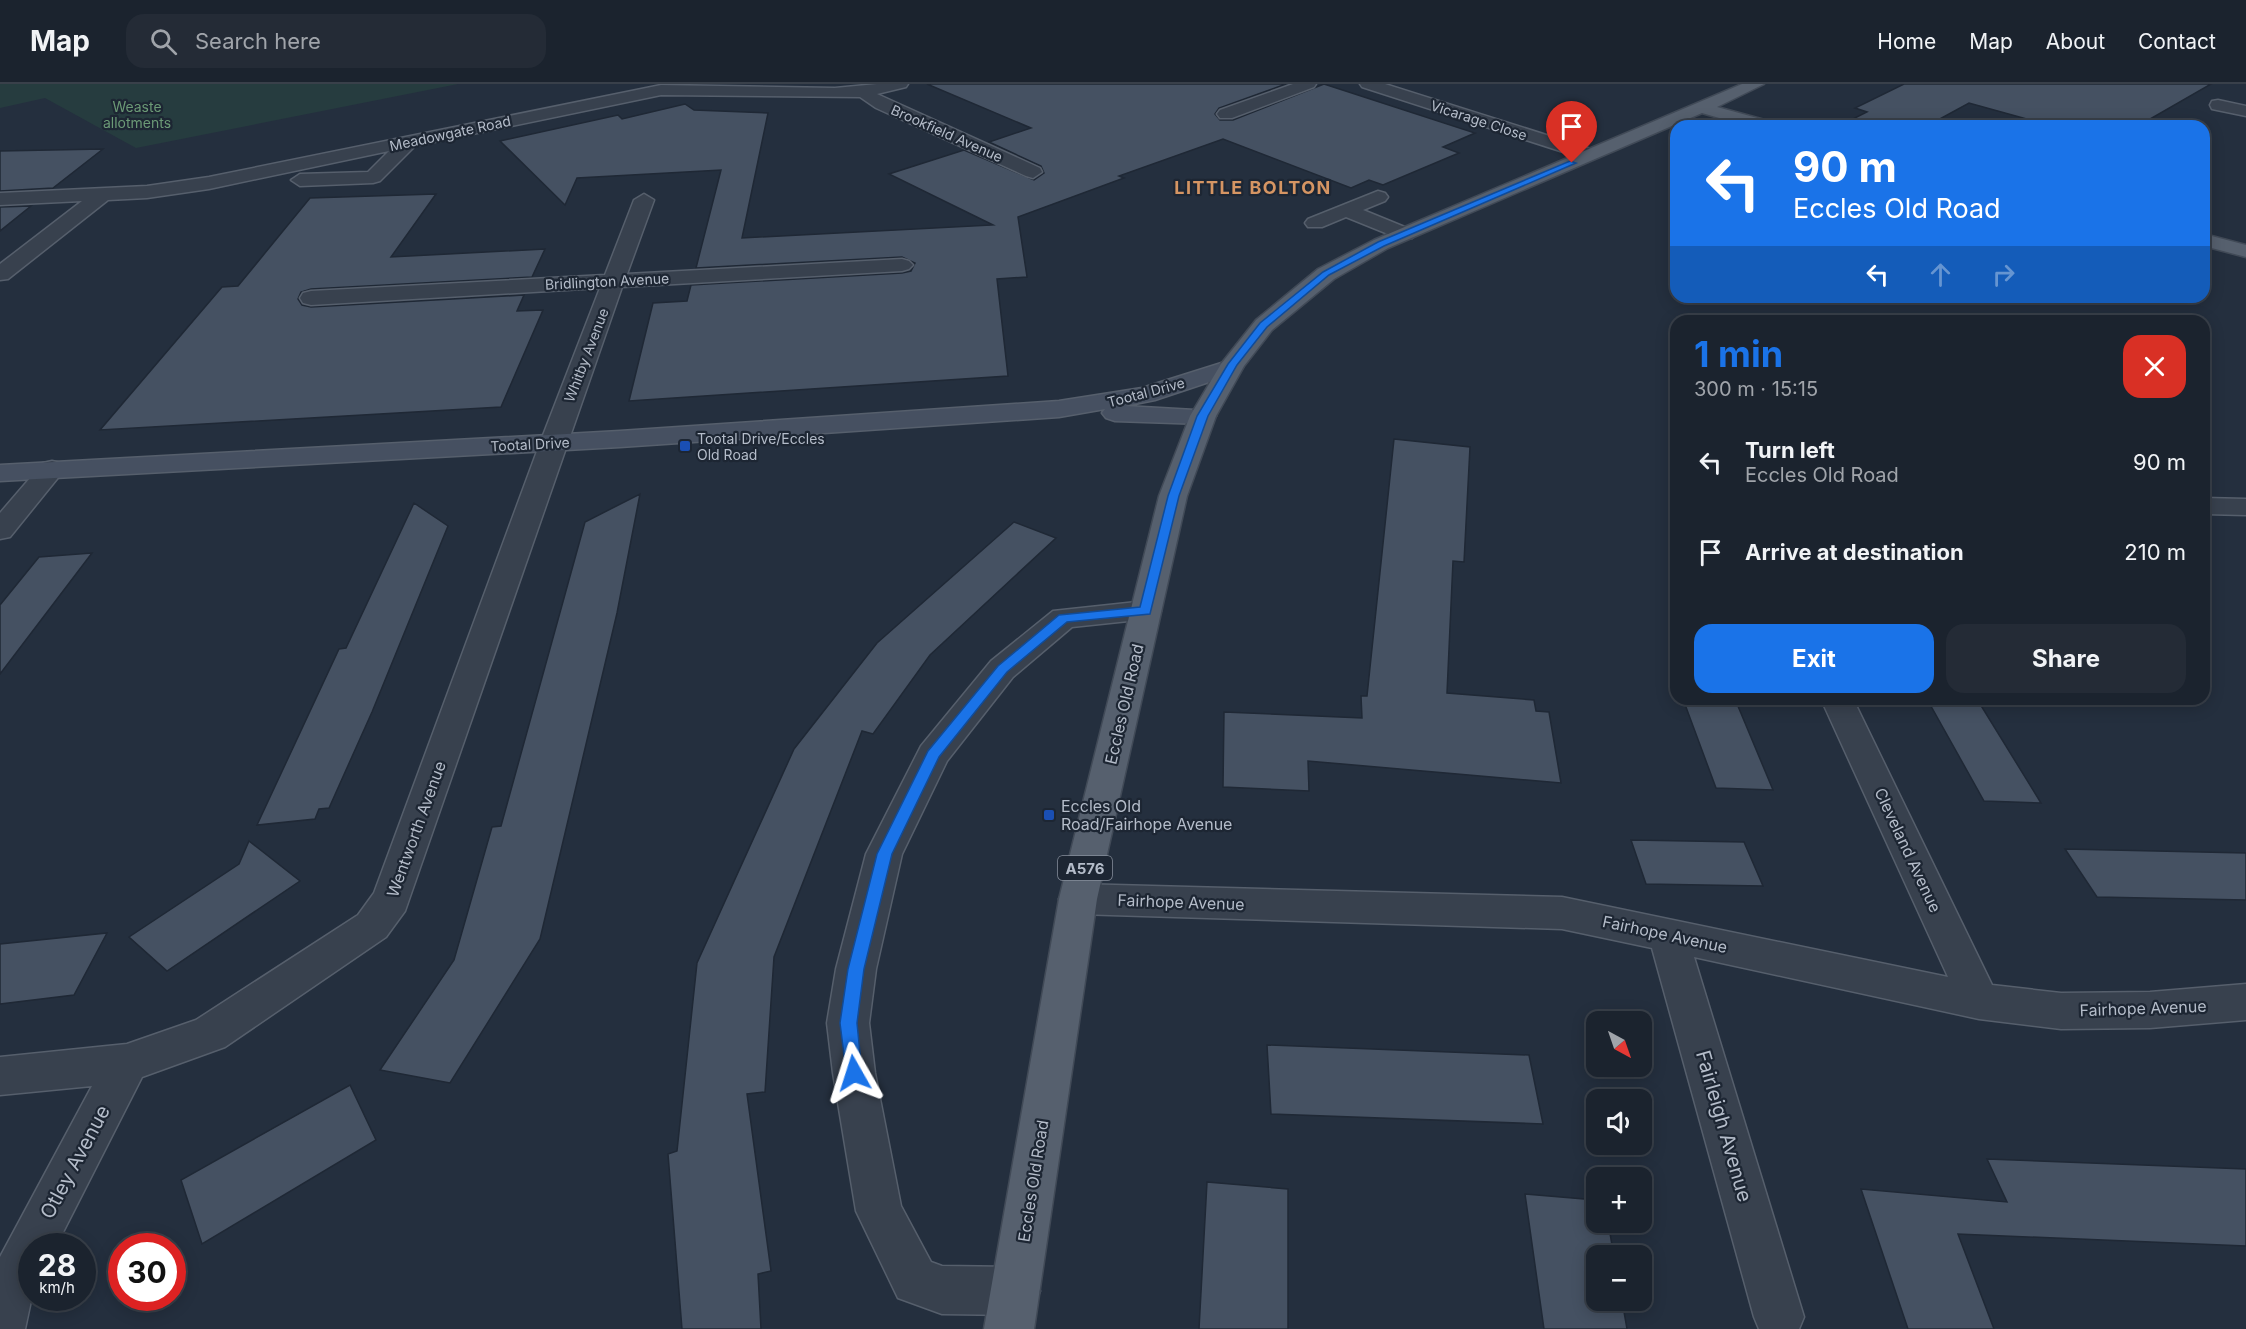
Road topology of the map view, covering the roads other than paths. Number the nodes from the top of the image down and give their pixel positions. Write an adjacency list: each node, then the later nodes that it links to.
1 (900, 84): 5 (street, Meadowgate Road)
2 (1308, 84): 9 (street)
3 (1368, 84): 16 (street, Vicarage Close)
4 (1756, 84): 7 (main road, Eccles Old Road / A576)
5 (863, 92): 15 (street, Meadowgate Road); 17 (street, Brookfield Avenue)
6 (2217, 105): 8 (street)
7 (1702, 108): 10 (main road, Eccles Old Road / A576); 11 (main road)
8 (2246, 111)
9 (1226, 114)
10 (1674, 120)
11 (1745, 120)
12 (1670, 122): 14 (main road, Eccles Old Road / A576)
13 (1670, 131): 14 (main road)
14 (1640, 135): 16 (main road, Eccles Old Road / A576)
15 (410, 141): 18 (street, Meadowgate Road); 18 (street)
16 (1591, 155): 25 (main road, Eccles Old Road / A576)
17 (1034, 171)
18 (215, 182): 19 (street, Meadowgate Road)
19 (102, 194): 21 (street, Meadowgate Road); 29 (street)
20 (1378, 197): 23 (street)
21 (0, 199)
22 (644, 200): 30 (street, Whitby Avenue)
23 (1346, 210): 24 (street); 25 (street)
24 (1315, 223)
25 (1406, 234): 32 (main road, Eccles Old Road / A576)
26 (2210, 242): 27 (main road)
27 (2246, 251)
28 (902, 265): 30 (street, Bridlington Avenue)
29 (0, 274)
30 (614, 281): 31 (street, Bridlington Avenue); 35 (street, Whitby Avenue)
31 (311, 298)
32 (1231, 367): 33 (street, Tootal Drive); 34 (main road, Eccles Old Road / A576)
33 (1059, 409): 34 (street, Tootal Drive); 35 (street, Tootal Drive)
34 (1203, 416): 41 (main road, Eccles Old Road / A576)
35 (553, 442): 36 (street, Tootal Drive); 47 (street, Wentworth Avenue)
36 (52, 469): 37 (street, Tootal Drive); 39 (street)
37 (0, 472)
38 (2224, 506): 40 (street)
39 (0, 531)
40 (2246, 531)
41 (1146, 611): 43 (main road, Eccles Old Road / A576); 49 (street)
42 (1840, 705): 45 (street, Cleveland Avenue)
43 (1078, 899): 44 (street, Fairhope Avenue); 49 (main road, Eccles Old Road / A576)
44 (1668, 935): 45 (street, Fairhope Avenue); 50 (street, Fairleigh Avenue)
45 (1979, 1001): 46 (street, Fairhope Avenue)
46 (2246, 1002)
47 (128, 1063): 48 (street, Wentworth Avenue); 51 (street, Otley Avenue)
48 (0, 1076)
49 (1016, 1291): 52 (main road, Eccles Old Road / A576)
50 (1779, 1317)
51 (0, 1329)
52 (1009, 1329)

